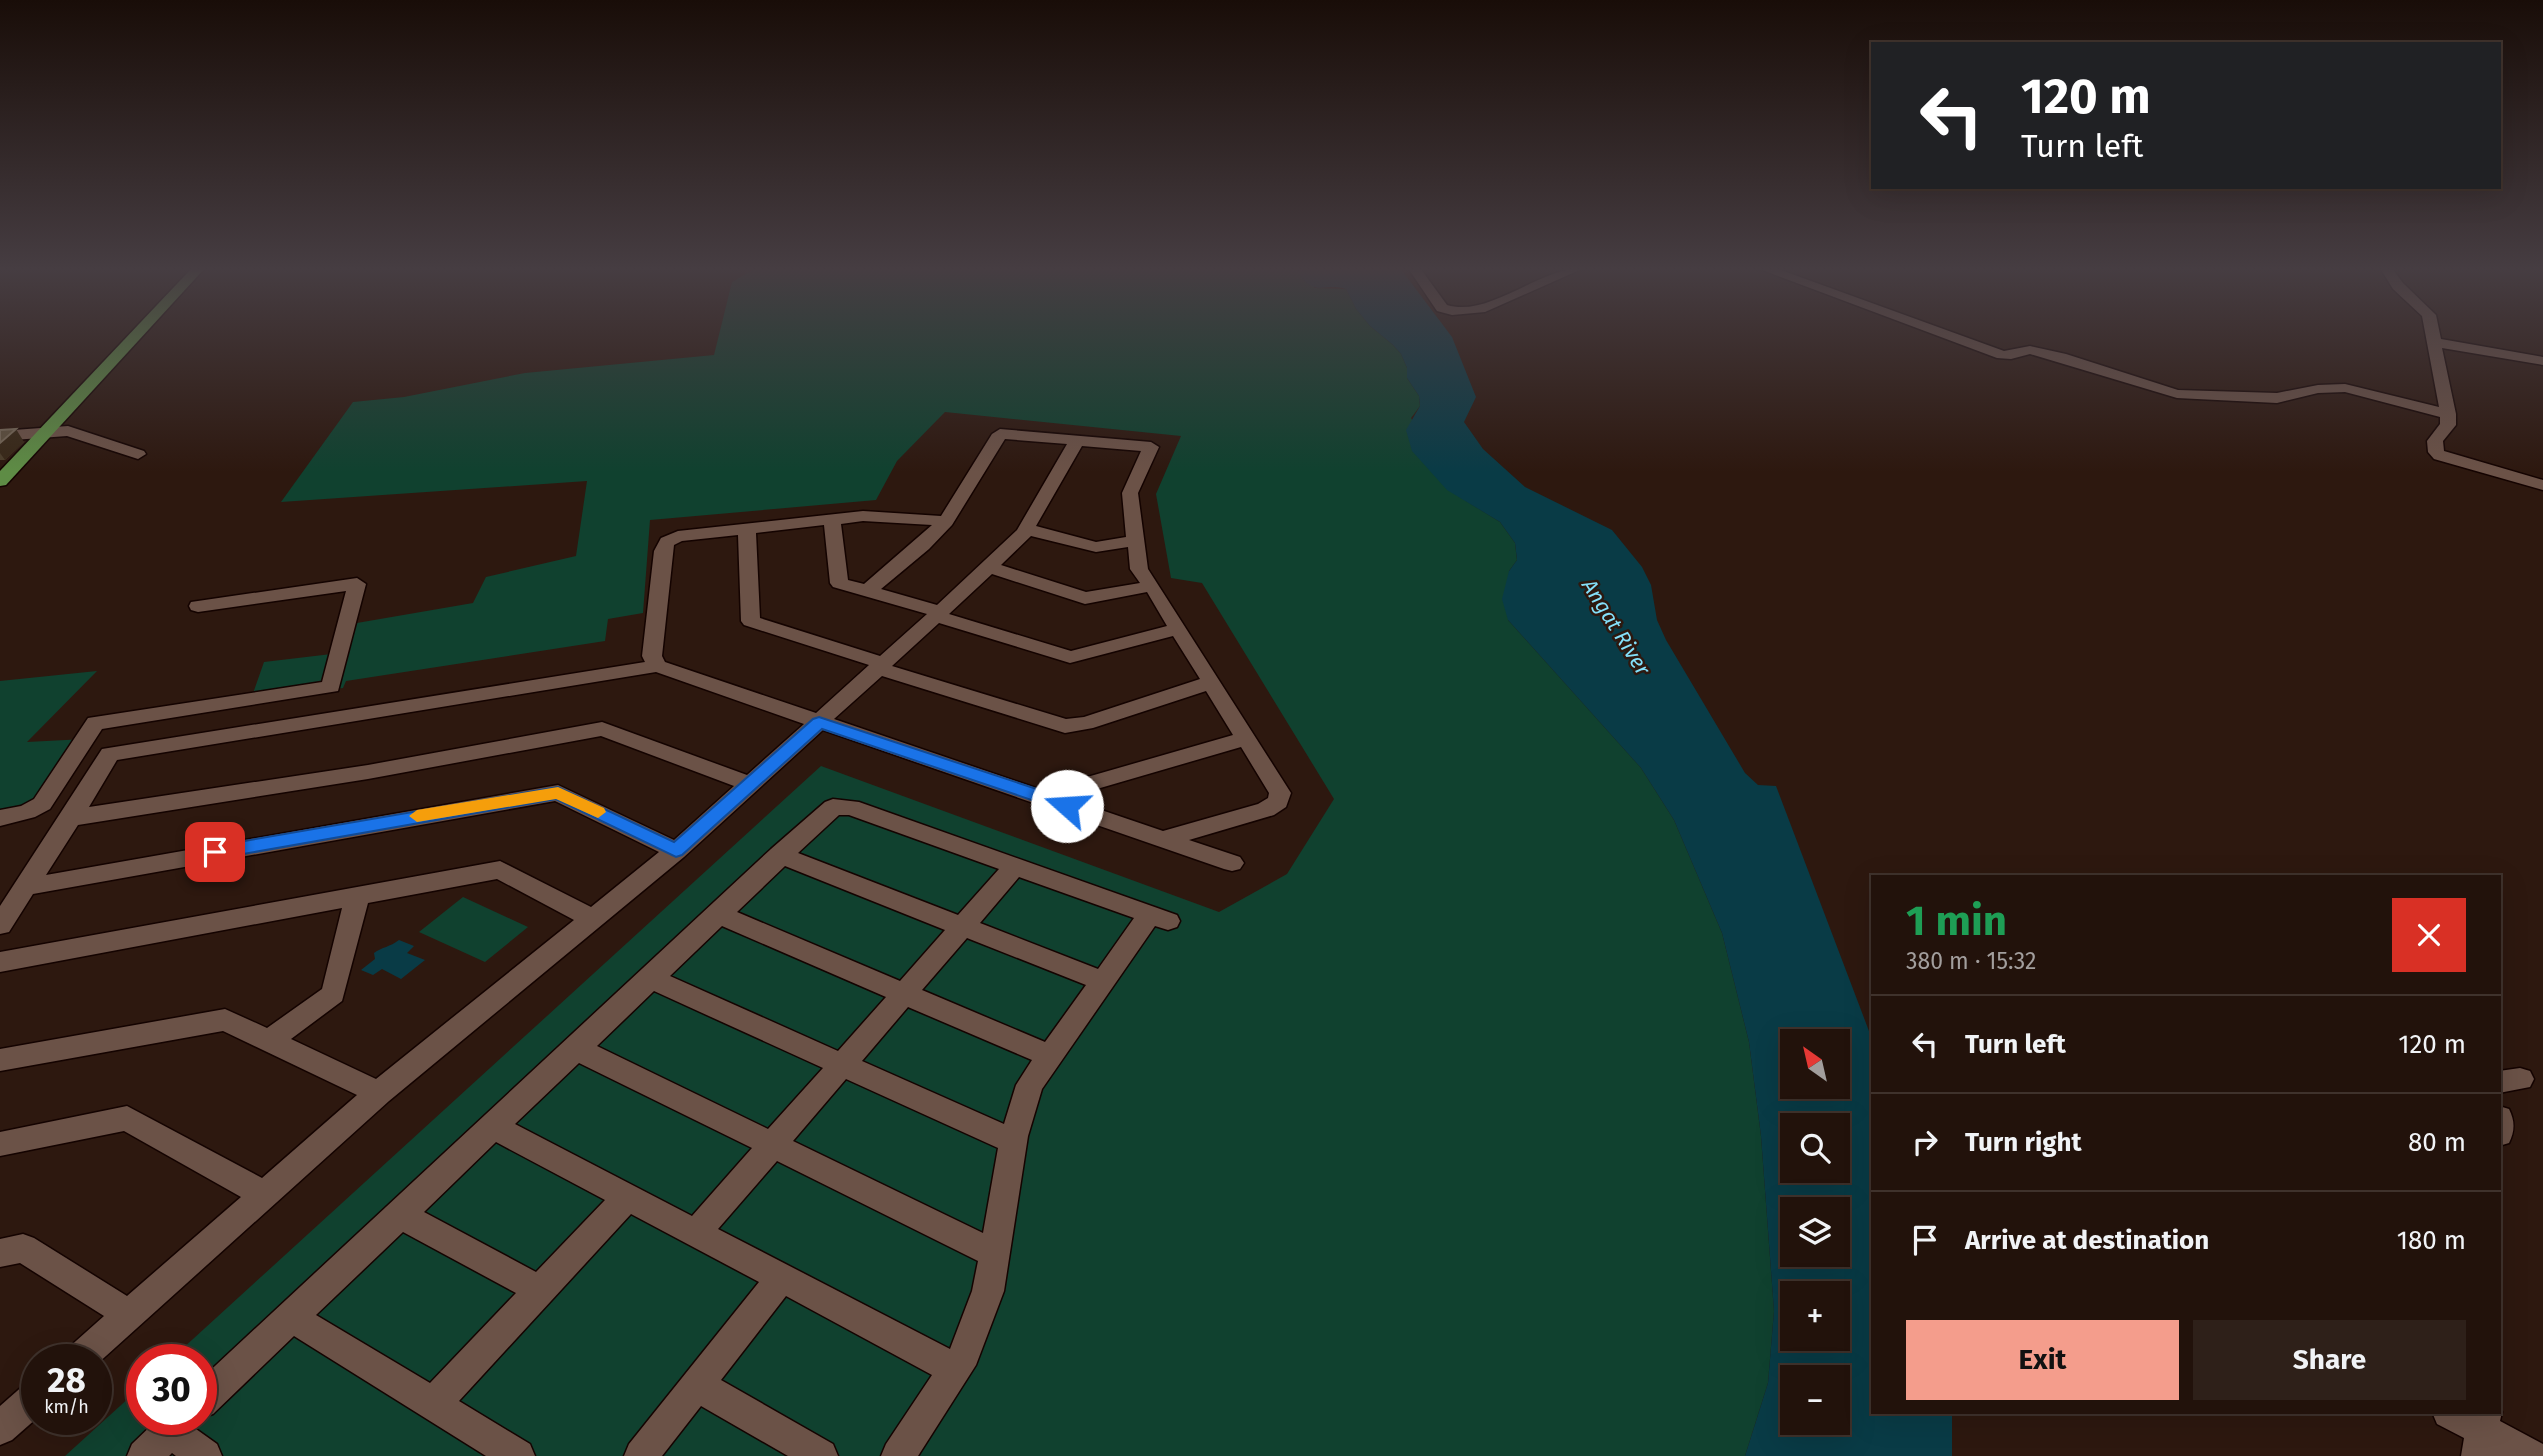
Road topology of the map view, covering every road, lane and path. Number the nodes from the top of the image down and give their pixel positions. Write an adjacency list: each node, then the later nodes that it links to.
1 (137, 336): 7 (main road)
2 (1950, 336): 6 (street)
3 (2433, 336): 4 (street)
4 (2434, 342): 5 (street); 6 (street)
5 (2543, 360)
6 (2448, 414): 12 (street)
7 (49, 432): 8 (street); 10 (street); 11 (main road)
8 (0, 436)
9 (1077, 440): 14 (street); 16 (street); 17 (street)
10 (138, 454)
11 (0, 481)
12 (2543, 485)
13 (832, 520): 14 (street); 15 (street); 20 (street)
14 (946, 521): 20 (street)
15 (747, 529): 24 (street); 25 (street)
16 (1026, 529): 17 (street); 18 (street)
17 (1134, 541): 19 (street)
18 (988, 567): 19 (street); 22 (street)
19 (1152, 586): 23 (street)
20 (866, 592): 22 (street)
21 (198, 606): 31 (street)
22 (938, 614): 23 (street); 24 (street)
23 (1178, 629): 26 (street)
24 (880, 665): 26 (street); 27 (street)
25 (657, 666): 27 (street); 32 (street)
26 (1212, 682): 28 (street)
27 (819, 722): 29 (street); 30 (street)
28 (1246, 738): 30 (street); 33 (street)
29 (750, 784): 32 (street); 34 (street)
30 (1043, 797): 33 (street)
31 (0, 818)
32 (71, 818): 38 (street)
33 (1161, 839): 36 (street)
34 (676, 851): 38 (street); 41 (street)
35 (779, 855): 37 (street); 40 (street); 43 (street)
36 (1232, 863)
37 (1015, 866): 43 (street); 46 (street)
38 (24, 887): 42 (street)
39 (357, 898): 41 (street); 44 (street); 48 (street)
40 (718, 914): 45 (street); 47 (street)
41 (591, 918): 53 (street)
42 (0, 925)
43 (962, 926): 46 (street); 47 (street)
44 (0, 962)
45 (650, 978): 49 (street); 52 (street)
46 (1102, 981): 50 (street)
47 (904, 994): 50 (street); 52 (street)
48 (268, 1042): 51 (street); 53 (street)
49 (575, 1048): 54 (street); 57 (street)
50 (1050, 1056): 55 (street)
51 (0, 1060)
52 (842, 1065): 55 (street); 57 (street)
53 (379, 1093): 58 (street)
54 (492, 1126): 59 (street); 60 (street)
55 (1013, 1142): 63 (street)
56 (0, 1144): 58 (street)
57 (773, 1145): 61 (street); 63 (street)
58 (265, 1195): 66 (street)
59 (627, 1197): 61 (street); 65 (street)
60 (399, 1214): 65 (street); 67 (street)
61 (696, 1233): 64 (street)
62 (0, 1253): 66 (street)
63 (995, 1254): 69 (street)
64 (781, 1278): 69 (street); 70 (street)
65 (538, 1289): 72 (street)
66 (130, 1315): 68 (street)
67 (291, 1317): 71 (street); 72 (street)
68 (96, 1344)
69 (955, 1369): 84 (street)
70 (697, 1385): 82 (street); 83 (street)
71 (217, 1387)
72 (434, 1403): 81 (street)
73 (21, 1410): 75 (street)
74 (2452, 1414): 76 (street)
75 (0, 1428)
76 (2482, 1433): 85 (street)
77 (166, 1435): 79 (street)
78 (185, 1435): 80 (street)
79 (144, 1456)
80 (205, 1456)
81 (518, 1456)
82 (641, 1456)
83 (821, 1456)
84 (898, 1456)
85 (2530, 1456)

